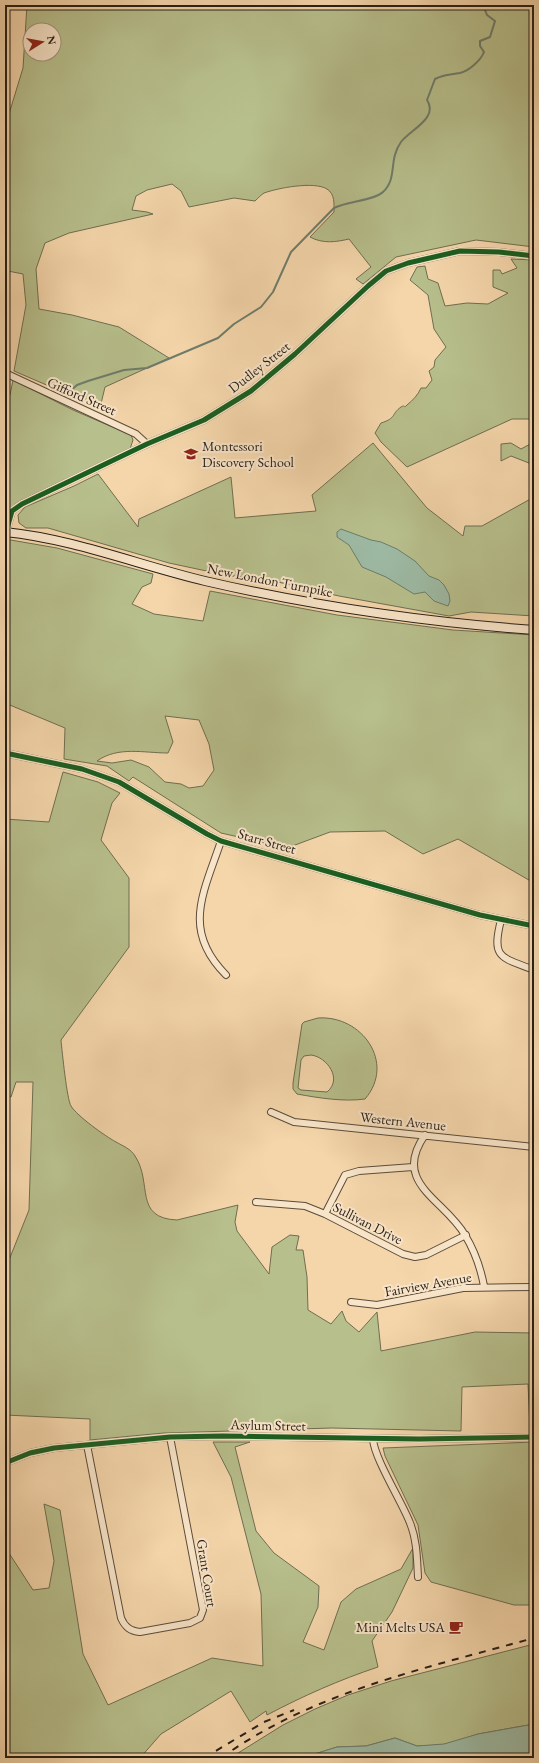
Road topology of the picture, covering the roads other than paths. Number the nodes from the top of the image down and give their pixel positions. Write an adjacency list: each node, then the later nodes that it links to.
1 (534, 256): 3 (street, Dudley Street)
2 (5, 373): 3 (street, Gifford Street)
3 (147, 444): 4 (street, Dudley Street)
4 (6, 532): 5 (main road, New London Turnpike)
5 (534, 630)
6 (5, 753): 7 (street, Starr Street)
7 (221, 841): 8 (street, Starr Street); 11 (street)
8 (501, 920): 9 (street, Starr Street); 10 (street)
9 (534, 926)
10 (534, 970)
11 (226, 975)
12 (271, 1112): 13 (street, Western Avenue)
13 (425, 1135): 14 (street, Western Avenue); 15 (street)
14 (534, 1147)
15 (413, 1167): 17 (street); 18 (street)
16 (256, 1202): 17 (street, Sullivan Drive)
17 (325, 1214): 18 (street, Sullivan Drive)
18 (466, 1235): 19 (street)
19 (484, 1286): 20 (street, Fairview Avenue); 21 (street, Fairview Avenue)
20 (534, 1287)
21 (351, 1302)
22 (170, 1437): 24 (street, Asylum Street); 25 (street, Asylum Street); 25 (street, Grant Court)
23 (534, 1437): 24 (street, Asylum Street)
24 (373, 1439): 27 (street)
25 (87, 1445): 26 (street, Asylum Street)
26 (5, 1464)
27 (418, 1577)

